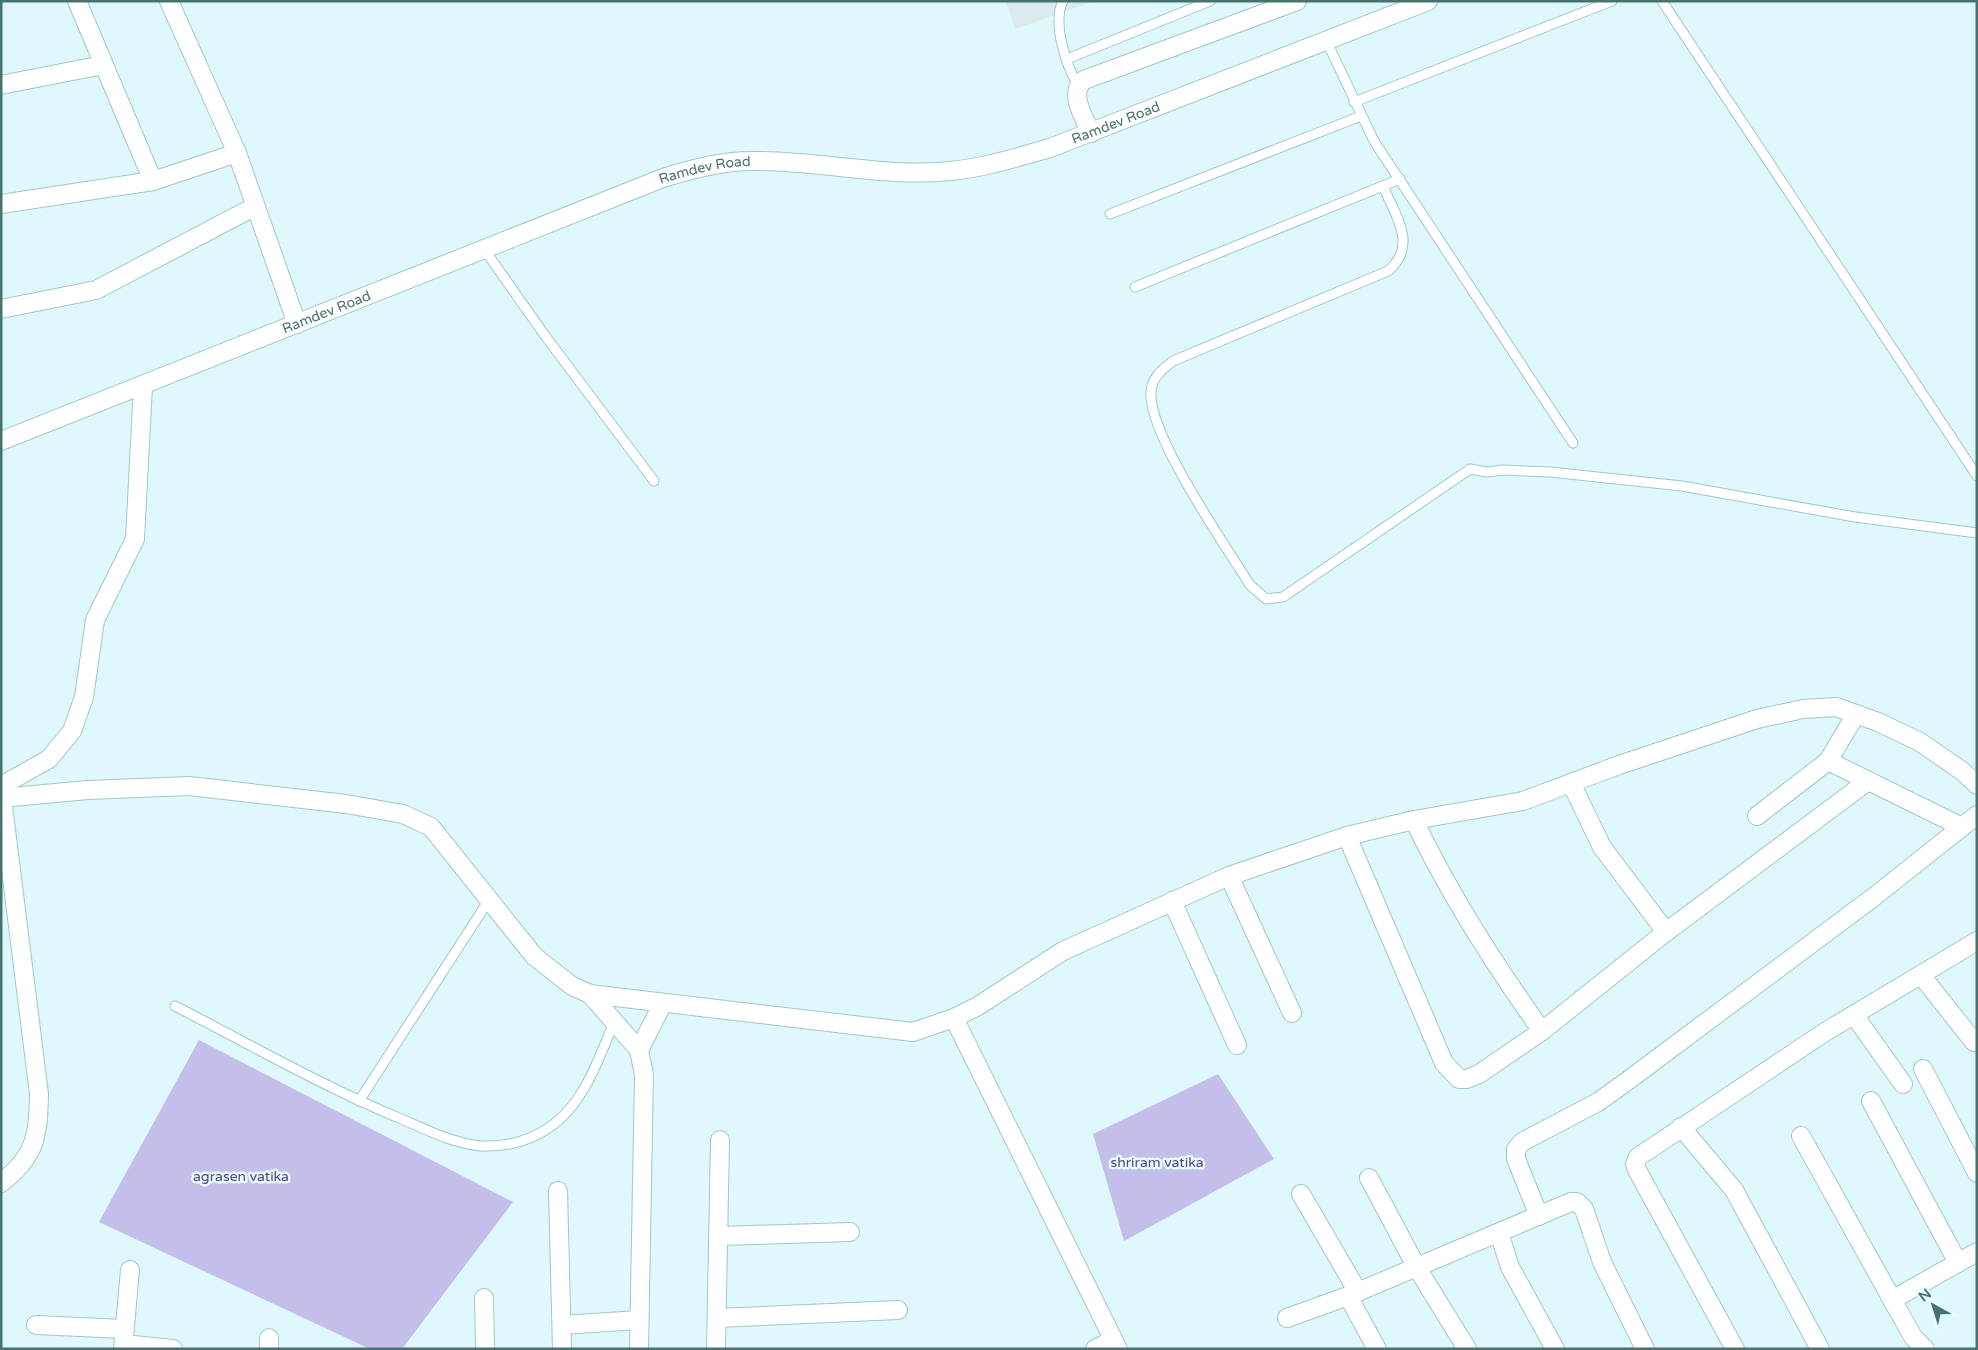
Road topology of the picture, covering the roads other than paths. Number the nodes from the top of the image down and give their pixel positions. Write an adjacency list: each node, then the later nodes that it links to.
1 (76, 1): 11 (street)
2 (169, 1): 17 (street)
3 (1063, 1): 10 (lane)
4 (1210, 1): 10 (lane)
5 (1297, 1): 13 (street)
6 (1428, 1): 9 (street, Ramdev Road)
7 (1612, 1): 14 (lane)
8 (1662, 1): 31 (lane)
9 (1326, 40): 14 (lane); 16 (street, Ramdev Road)
10 (1066, 60): 13 (lane)
11 (103, 65): 12 (street); 19 (street)
12 (1, 86)
13 (1077, 90): 16 (street)
14 (1354, 102): 15 (lane)
15 (1361, 116): 18 (lane); 23 (lane)
16 (1091, 133): 24 (street, Ramdev Road)
17 (237, 154): 19 (street); 22 (street)
18 (1400, 179): 20 (lane); 30 (lane)
19 (152, 181): 21 (street)
20 (1383, 186): 25 (lane); 33 (lane)
21 (1, 204)
22 (254, 207): 26 (street); 27 (street)
23 (1110, 214)
24 (484, 249): 27 (street, Ramdev Road); 32 (lane)
25 (1135, 287)
26 (1, 309)
27 (297, 324): 28 (street, Ramdev Road)
28 (144, 385): 29 (street, Ramdev Road); 39 (street)
29 (1, 441)
30 (1573, 443)
31 (1977, 476)
32 (654, 480)
33 (1977, 533)
34 (1856, 714): 35 (street); 37 (street); 38 (street)
35 (1828, 761): 36 (street); 41 (street)
36 (1868, 781): 43 (street); 48 (street)
37 (1570, 783): 42 (street); 48 (street)
38 (1977, 786)
39 (2, 798): 46 (street); 71 (street)
40 (1977, 815): 43 (street)
41 (1757, 816)
42 (1414, 820): 44 (street); 58 (street)
43 (1962, 827): 74 (street)
44 (1347, 836): 45 (street); 58 (street)
45 (1229, 876): 47 (street); 54 (street)
46 (489, 900): 51 (street); 64 (lane)
47 (1172, 901): 56 (street); 60 (street)
48 (1666, 932): 58 (street)
49 (1977, 941): 50 (street)
50 (1921, 975): 55 (street); 59 (street)
51 (590, 994): 52 (street); 57 (street)
52 (663, 1003): 56 (street); 61 (street)
53 (174, 1006): 64 (lane)
54 (1292, 1013)
55 (1854, 1015): 63 (street); 66 (street)
56 (954, 1018): 92 (street)
57 (614, 1022): 61 (street); 64 (lane)
58 (1542, 1031)
59 (1974, 1042)
60 (1238, 1045)
61 (639, 1050): 88 (street)
62 (1923, 1070): 69 (street)
63 (1903, 1084)
64 (359, 1101)
65 (1871, 1101): 79 (street)
66 (1681, 1127): 103 (street); 104 (street)
67 (1801, 1136): 84 (street)
68 (720, 1140): 77 (street)
69 (1977, 1172)
70 (1369, 1178): 80 (street)
71 (1, 1183)
72 (558, 1191): 90 (street)
73 (1301, 1194): 82 (street)
74 (1539, 1216): 76 (street); 102 (street)
75 (850, 1232): 77 (street)
76 (1499, 1233): 80 (street); 101 (street)
77 (718, 1236): 86 (street)
78 (1977, 1252): 79 (street)
79 (1958, 1263): 84 (street)
80 (1416, 1266): 82 (street); 100 (street)
81 (130, 1270): 91 (street)
82 (1353, 1294): 87 (street); 99 (street)
83 (484, 1298): 94 (street)
84 (1892, 1300): 105 (street)
85 (898, 1310): 86 (street)
86 (717, 1318): 97 (street)
87 (1287, 1318)
88 (639, 1320): 90 (street); 96 (street)
89 (36, 1325): 91 (street)
90 (562, 1325): 95 (street)
91 (124, 1341): 93 (street)
92 (1115, 1344): 98 (street)
93 (173, 1349)
94 (485, 1349)
95 (562, 1349)
96 (639, 1349)
97 (716, 1349)
98 (1096, 1349)
99 (1377, 1349)
100 (1467, 1349)
101 (1555, 1349)
102 (1645, 1349)
103 (1735, 1349)
104 (1820, 1349)
105 (1925, 1349)

